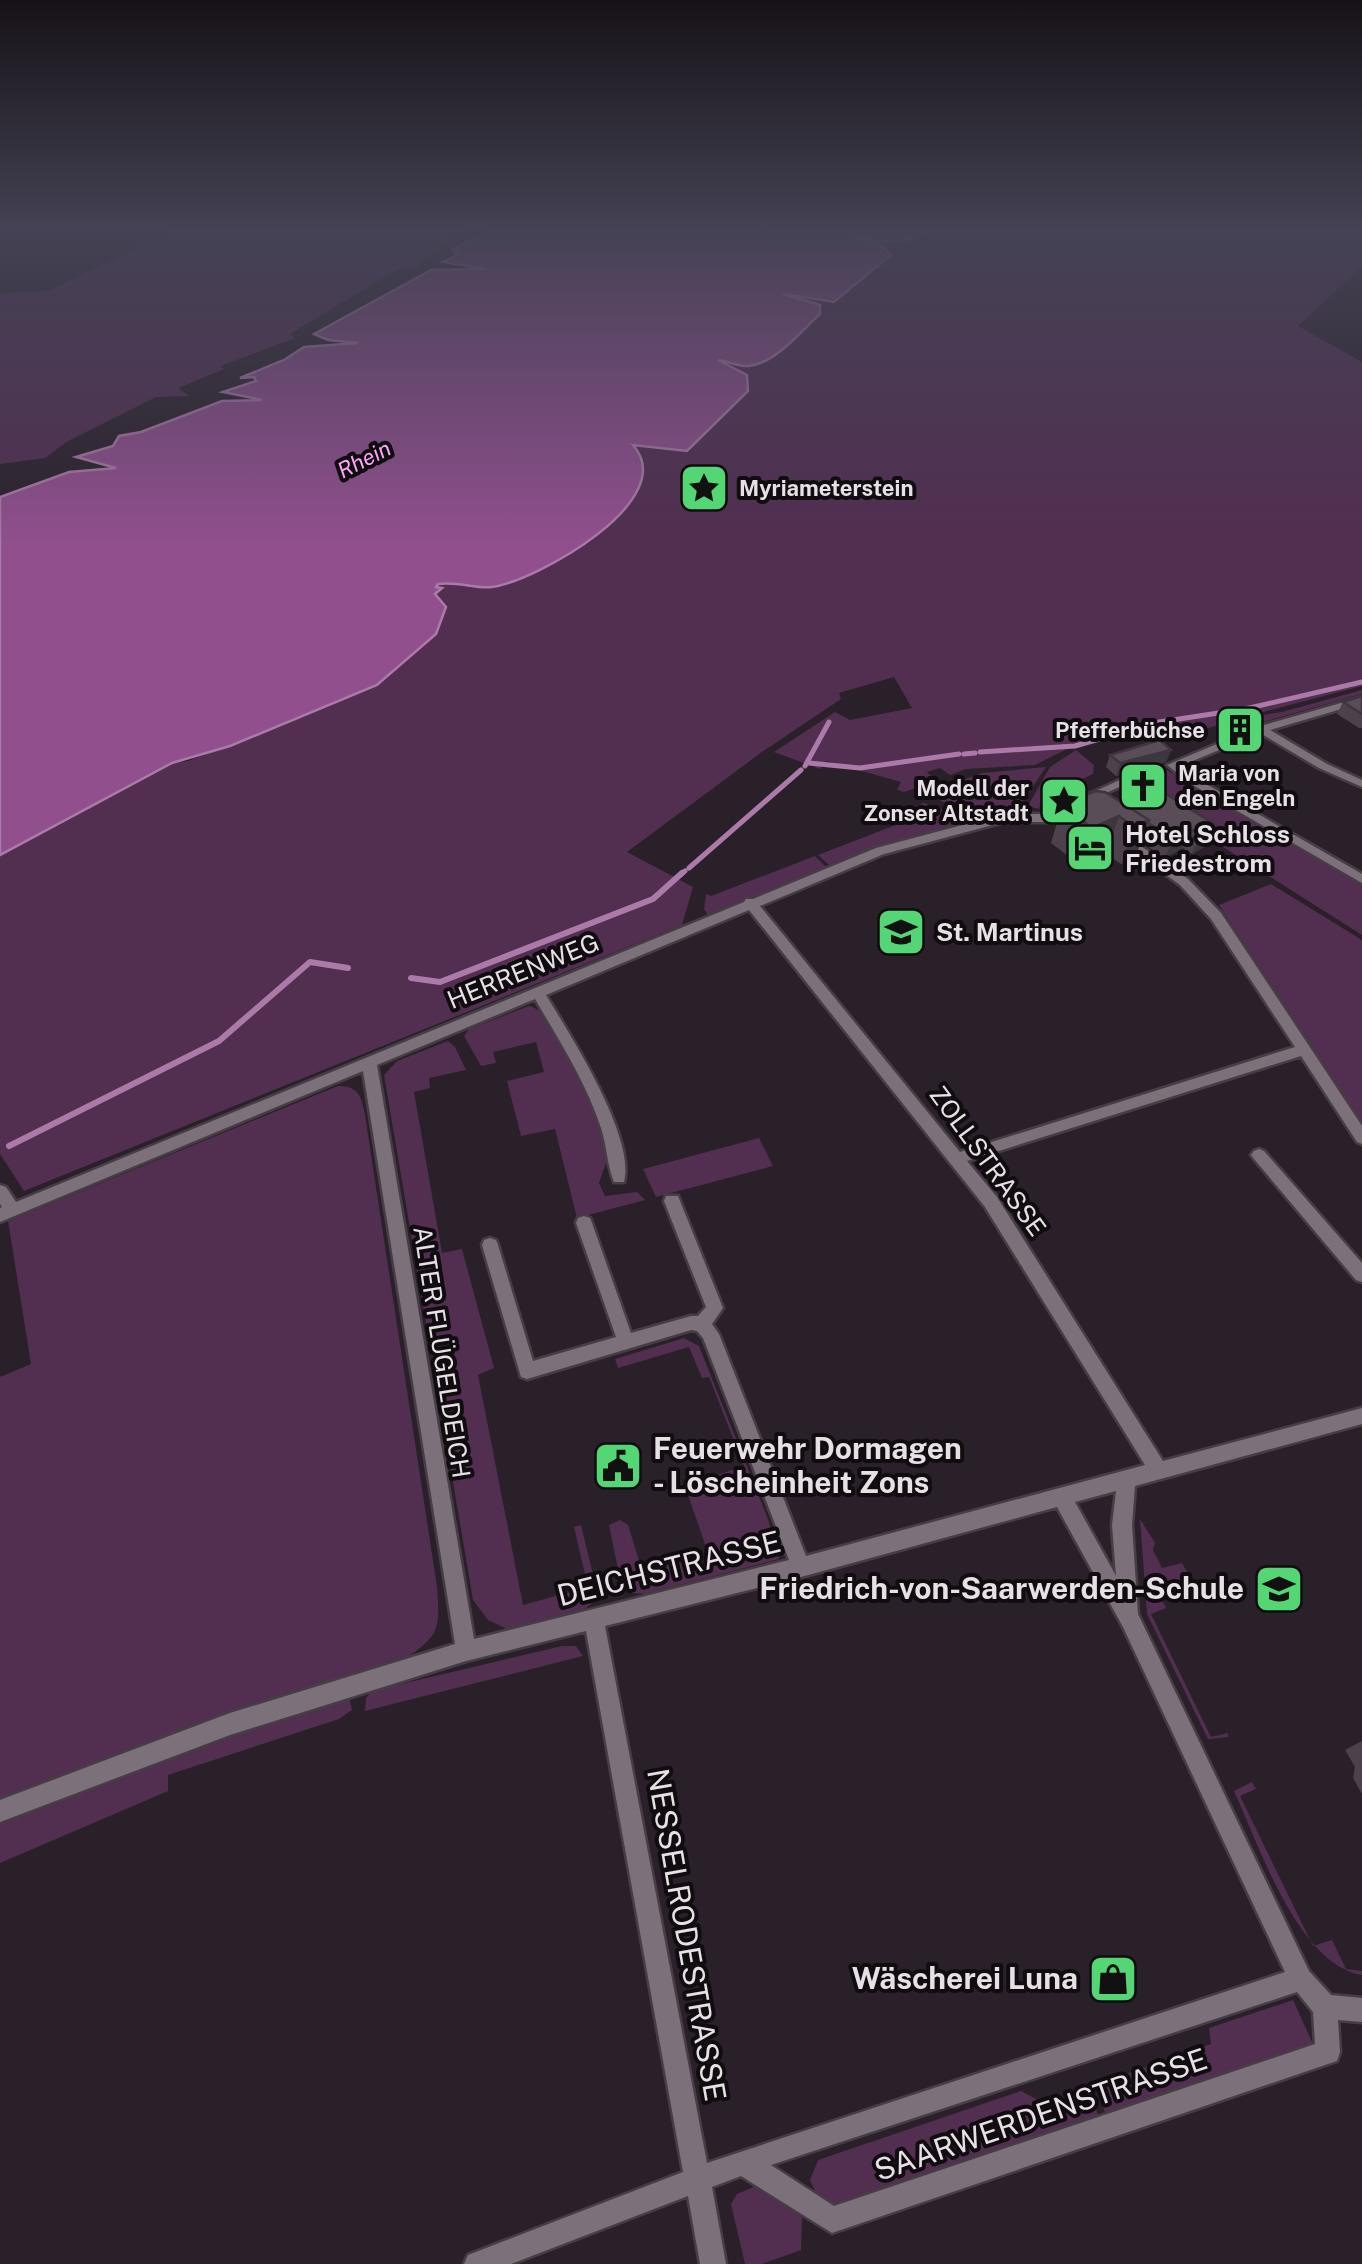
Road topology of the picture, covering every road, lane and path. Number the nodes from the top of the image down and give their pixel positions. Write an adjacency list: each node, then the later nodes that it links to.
1 (1362, 700): 2 (street)
2 (1261, 729): 4 (street); 6 (street)
3 (1122, 782): 7 (street, HERRENWEG)
4 (1362, 784)
5 (1107, 828): 9 (street)
6 (1362, 879)
7 (750, 902): 8 (street, HERRENWEG); 13 (street, ZOLLSTRASSE)
8 (538, 992): 10 (street, HERRENWEG); 14 (street)
9 (1304, 1050): 11 (street); 13 (street)
10 (369, 1062): 17 (street, HERRENWEG); 30 (street, ALTER FLÜGELDEICH)
11 (1362, 1138)
12 (1259, 1155): 20 (street)
13 (959, 1158): 24 (street, ZOLLSTRASSE)
14 (618, 1178)
15 (0, 1191): 17 (street)
16 (672, 1201): 21 (street)
17 (6, 1211)
18 (584, 1223): 22 (street)
19 (490, 1246): 22 (street)
20 (1362, 1275)
21 (702, 1324): 22 (street); 27 (street)
22 (626, 1342)
23 (1362, 1416): 24 (street, DEICHSTRASSE)
24 (1158, 1469): 25 (street, DEICHSTRASSE)
25 (1126, 1479): 26 (street, DEICHSTRASSE); 29 (street)
26 (1062, 1498): 27 (street, DEICHSTRASSE); 29 (street)
27 (801, 1567): 28 (street, DEICHSTRASSE)
28 (594, 1619): 30 (street, DEICHSTRASSE); 36 (street, NESSELRODESTRASSE)
29 (1130, 1620): 32 (street)
30 (466, 1651): 31 (street, DEICHSTRASSE)
31 (0, 1810)
32 (1301, 1979): 33 (street); 35 (street, SAARWERDENSTRASSE)
33 (1325, 2008): 34 (street); 35 (street, SAARWERDENSTRASSE)
34 (1362, 2010)
35 (744, 2162): 36 (street, SAARWERDENSTRASSE)
36 (698, 2178): 37 (street, SAARWERDENSTRASSE); 38 (street, NESSELRODESTRASSE)
37 (477, 2264)
38 (713, 2264)

